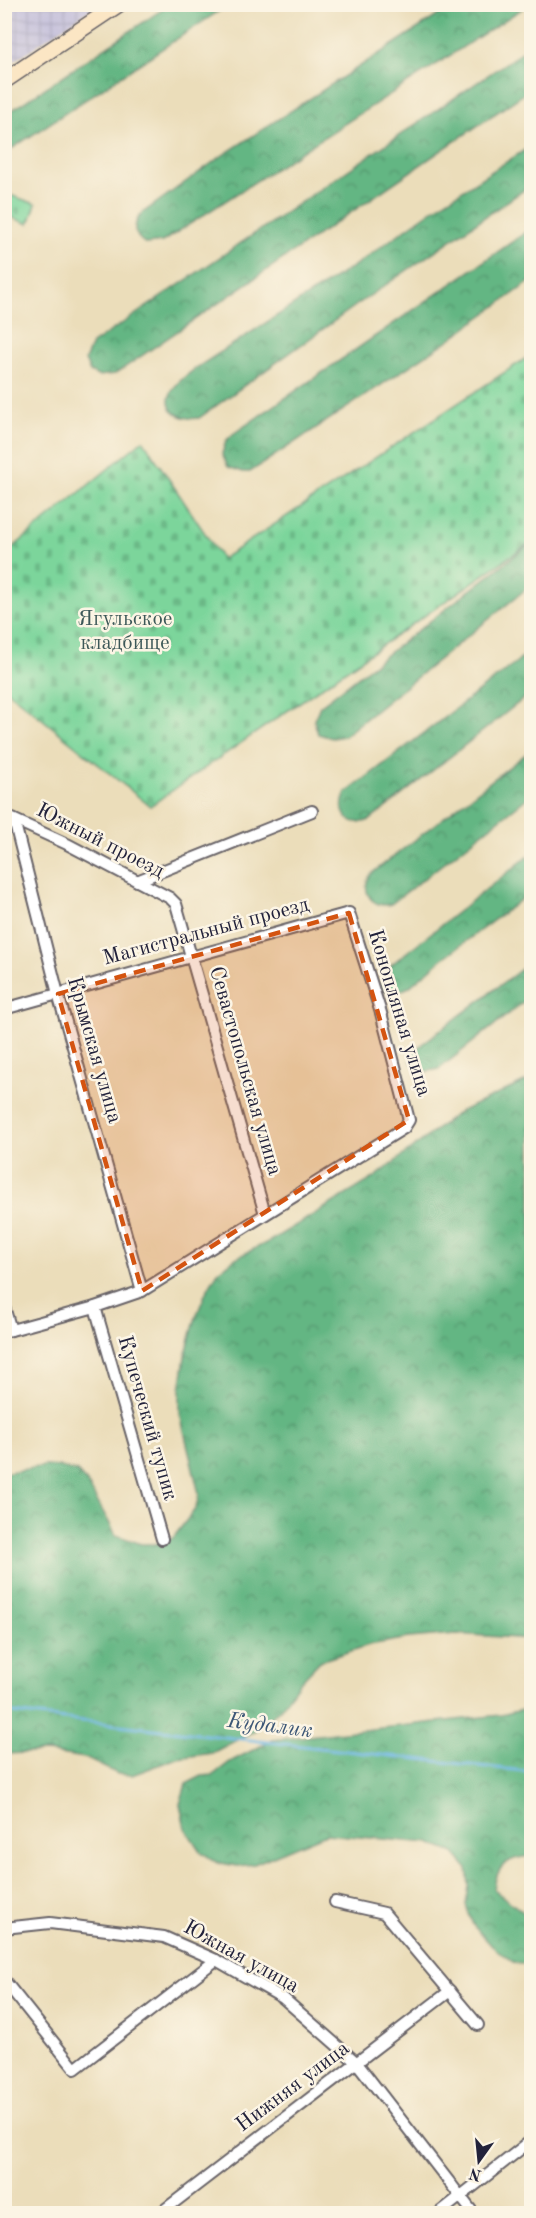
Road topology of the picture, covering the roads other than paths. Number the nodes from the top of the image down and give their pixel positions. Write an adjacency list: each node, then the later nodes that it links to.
1 (119, 4): 2 (street)
2 (4, 81)
3 (312, 811): 5 (street)
4 (9, 817): 5 (street, Южный проезд); 9 (street, Крымская улица)
5 (137, 881): 6 (street, Южный проезд)
6 (176, 904): 8 (street, Севастопольская улица)
7 (349, 913): 8 (street, Магистральный проезд); 11 (street, Конопляная улица)
8 (192, 955): 9 (street, Магистральный проезд); 11 (street, Севастопольская улица)
9 (58, 994): 10 (street, Магистральный проезд); 12 (street, Крымская улица)
10 (4, 1009)
11 (265, 1214): 12 (street)
12 (142, 1291): 14 (street)
13 (4, 1307): 15 (street)
14 (95, 1307): 15 (street); 16 (street, Купеческий тупик)
15 (8, 1331)
16 (162, 1539)
17 (335, 1902): 21 (street)
18 (4, 1928): 19 (street, Южная улица)
19 (216, 1960): 20 (street); 23 (street, Южная улица)
20 (4, 1980)
21 (450, 1991): 22 (street); 23 (street, Нижняя улица)
22 (477, 2025)
23 (357, 2063): 25 (street, Южная улица); 26 (street, Нижняя улица)
24 (531, 2140): 25 (street)
25 (461, 2196): 27 (street); 28 (street, Южная улица)
26 (159, 2214)
27 (438, 2214)
28 (474, 2214)

